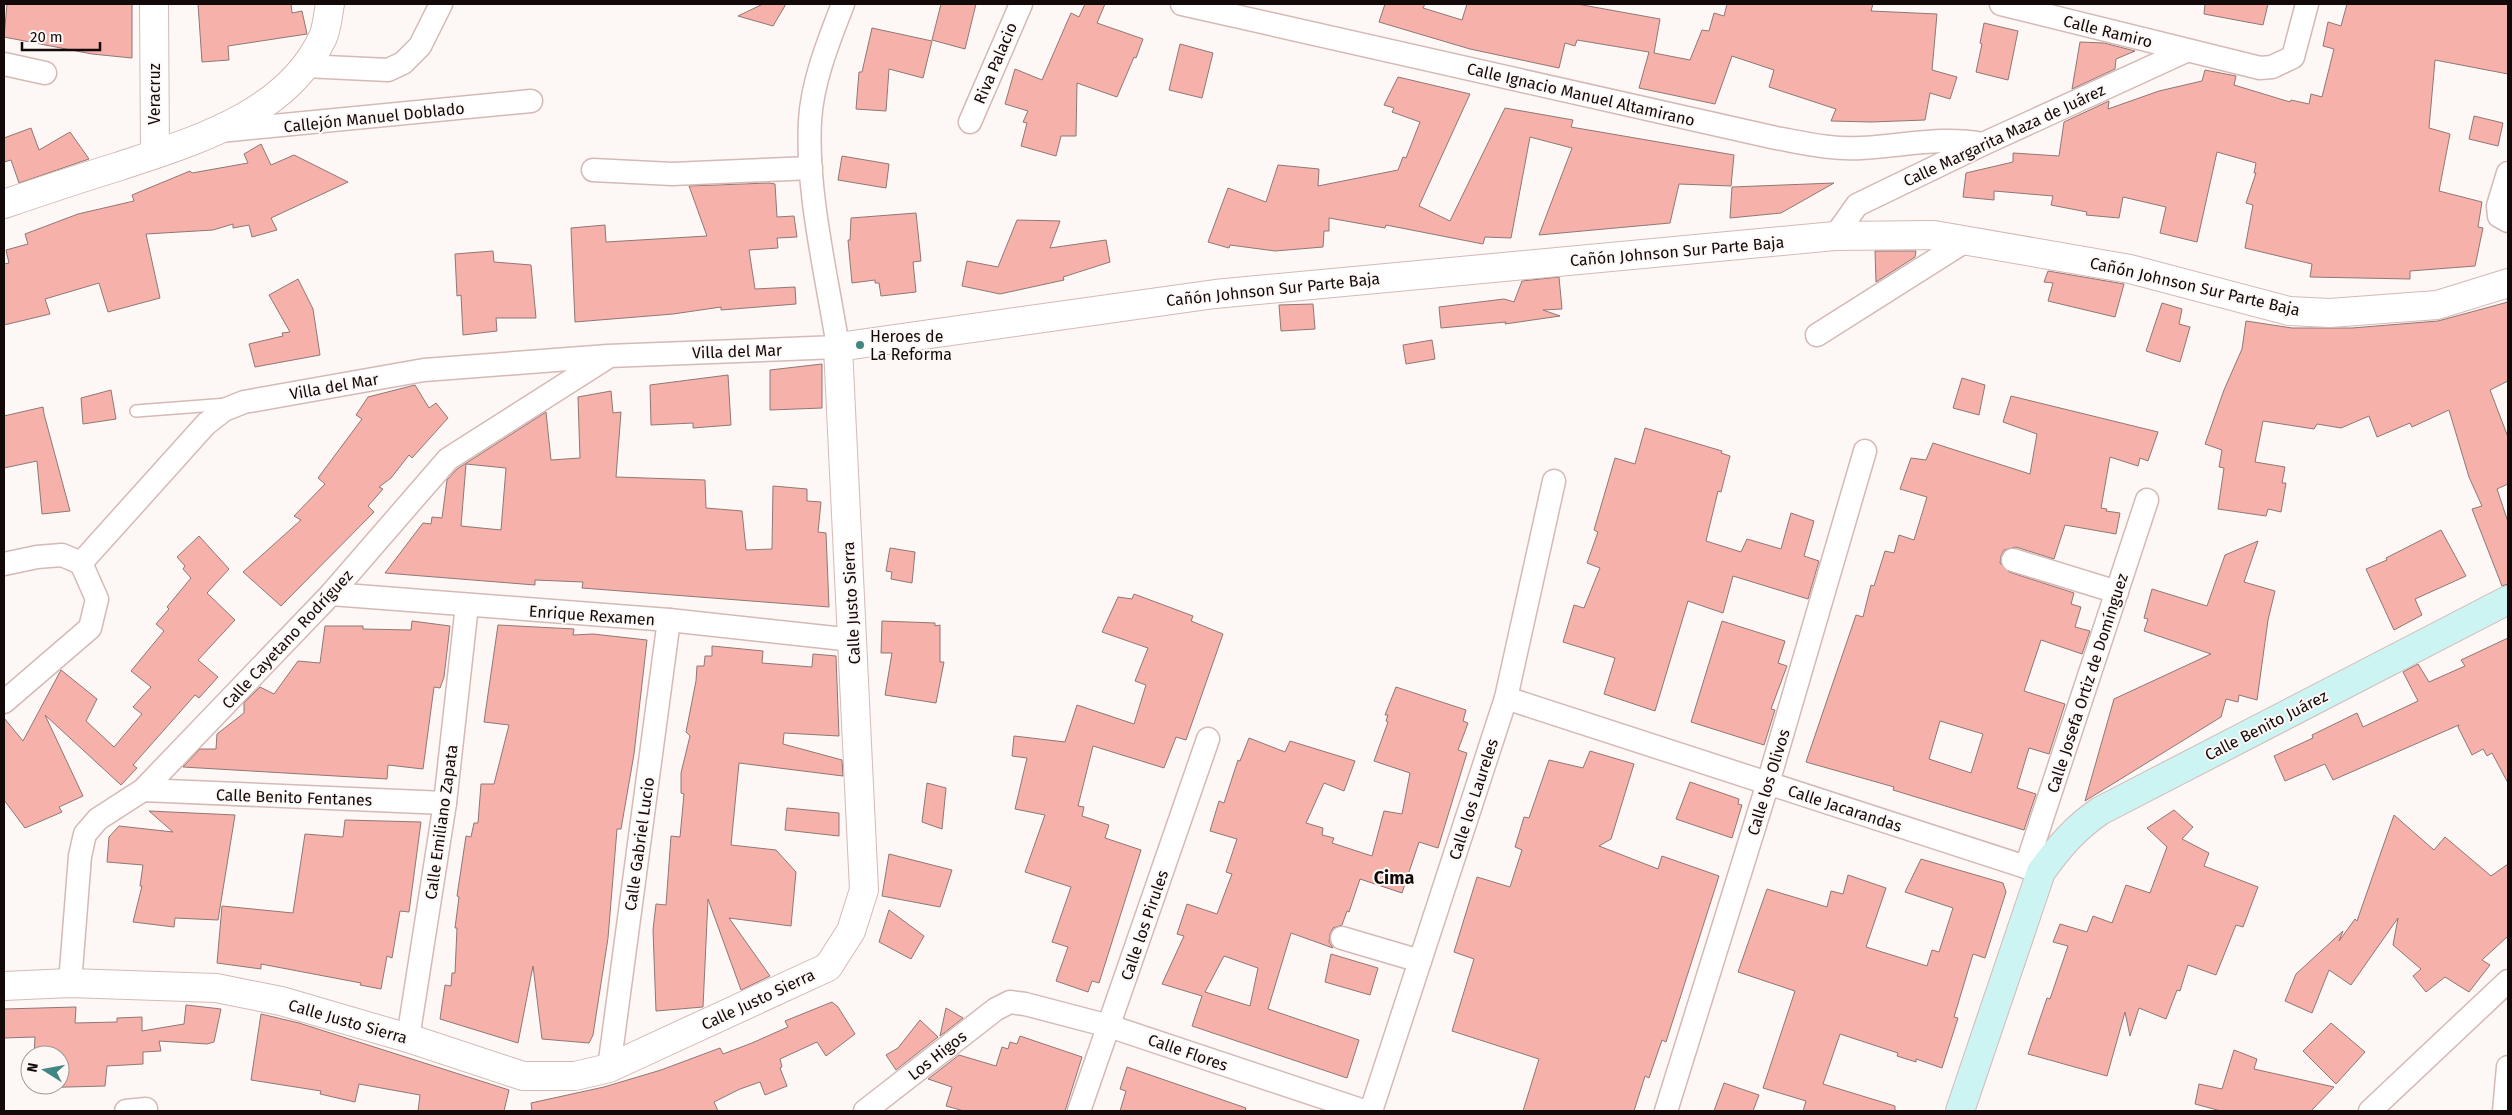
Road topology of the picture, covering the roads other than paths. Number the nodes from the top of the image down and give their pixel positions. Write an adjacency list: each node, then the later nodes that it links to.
1 (154, 4): 18 (street, Veracruz)
2 (330, 4): 12 (street)
3 (441, 4): 12 (street)
4 (842, 4): 21 (street)
5 (1021, 4): 15 (street, Riva Palacio)
6 (1182, 4): 9 (street, Calle Ignacio Manuel Altamirano)
7 (2001, 4): 10 (street, Calle Ramiro)
8 (2307, 4): 10 (street, Calle Ramiro)
9 (1264, 12): 17 (street, Calle Ignacio Manuel Altamirano)
10 (2186, 51): 17 (street, Calle Margarita Maza de Juárez)
11 (4, 64): 13 (street)
12 (305, 66): 16 (street)
13 (45, 73)
14 (531, 101): 16 (street, Callejón Manuel Doblado)
15 (970, 122)
16 (216, 132): 18 (street)
17 (1984, 144): 24 (street, Calle Margarita Maza de Juárez)
18 (155, 154): 22 (street)
19 (593, 170): 21 (street)
20 (2508, 172): 23 (street)
21 (811, 175): 28 (street, Calle Justo Sierra)
22 (4, 204)
23 (2508, 221)
24 (1836, 236): 25 (street, Cañón Johnson Sur Parte Baja); 28 (street, Cañón Johnson Sur Parte Baja)
25 (1967, 240): 26 (street, Cañón Johnson Sur Parte Baja); 27 (street)
26 (2508, 283)
27 (1817, 335)
28 (838, 347): 29 (street, Villa del Mar); 43 (street, Calle Justo Sierra)
29 (608, 356): 30 (street, Villa del Mar); 39 (street, Calle Cayetano Rodríguez)
30 (244, 402): 31 (lane); 36 (street, Villa del Mar)
31 (136, 411)
32 (1866, 451): 47 (street, Calle los Olivos)
33 (1554, 481): 44 (street, Calle los Laureles)
34 (2147, 500): 38 (street, Calle Josefa Ortiz de Domínguez)
35 (2013, 560): 38 (street)
36 (81, 563): 37 (street); 45 (street)
37 (4, 564)
38 (2117, 592): 50 (street, Calle Josefa Ortiz de Domínguez)
39 (330, 594): 41 (street, Enrique Rexamen); 48 (street, Calle Cayetano Rodríguez)
40 (2508, 600): 50 (main road, Calle Benito Juárez)
41 (468, 606): 42 (street, Enrique Rexamen); 49 (street, Calle Emiliano Zapata)
42 (669, 620): 43 (street, Enrique Rexamen); 60 (street, Calle Gabriel Lucio)
43 (853, 640): 60 (street, Calle Justo Sierra)
44 (1506, 698): 47 (street, Calle Jacarandas); 52 (street, Calle los Laureles)
45 (4, 702)
46 (1208, 739): 57 (street, Calle los Pirules)
47 (1768, 783): 50 (street, Calle Jacarandas); 65 (street, Calle los Olivos)
48 (143, 790): 49 (street, Calle Benito Fentanes); 54 (street, Calle Cayetano Rodríguez)
49 (445, 803): 58 (street, Calle Emiliano Zapata)
50 (2034, 869): 66 (main road, Calle Josefa Ortiz de Domínguez)
51 (1342, 938): 52 (street)
52 (1420, 961): 64 (street, Calle los Laureles)
53 (2508, 981): 67 (street)
54 (70, 983): 55 (street, Calle Justo Sierra); 58 (street, Calle Justo Sierra)
55 (4, 986)
56 (1010, 1002): 57 (street, Calle Flores); 61 (street, Los Higos)
57 (1109, 1026): 62 (street, Calle los Pirules); 63 (street, Calle Flores)
58 (408, 1038): 60 (street, Calle Justo Sierra)
59 (2508, 1067): 68 (street)
60 (609, 1068)
61 (865, 1111)
62 (1079, 1111)
63 (1364, 1111)
64 (1371, 1111)
65 (1666, 1111)
66 (1960, 1111)
67 (2370, 1111)
68 (2504, 1111)

